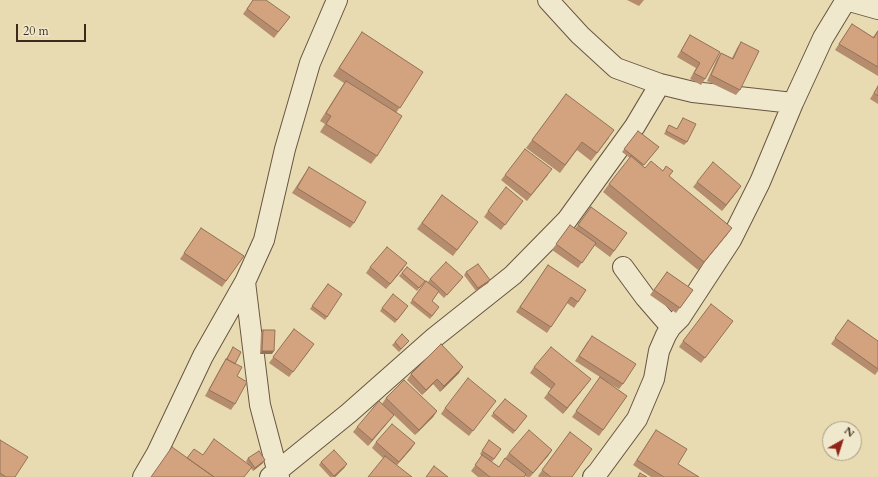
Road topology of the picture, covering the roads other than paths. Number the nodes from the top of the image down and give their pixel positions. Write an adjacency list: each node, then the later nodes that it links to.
1 (337, 0): 8 (street)
2 (548, 0): 5 (street)
3 (846, 0): 4 (street); 6 (street)
4 (878, 9)
5 (660, 84): 6 (street); 10 (street)
6 (793, 103): 9 (street)
7 (623, 267): 9 (street)
8 (245, 282): 10 (street); 11 (street)
9 (671, 327): 12 (street)
10 (276, 475)
11 (143, 477)
12 (593, 477)

